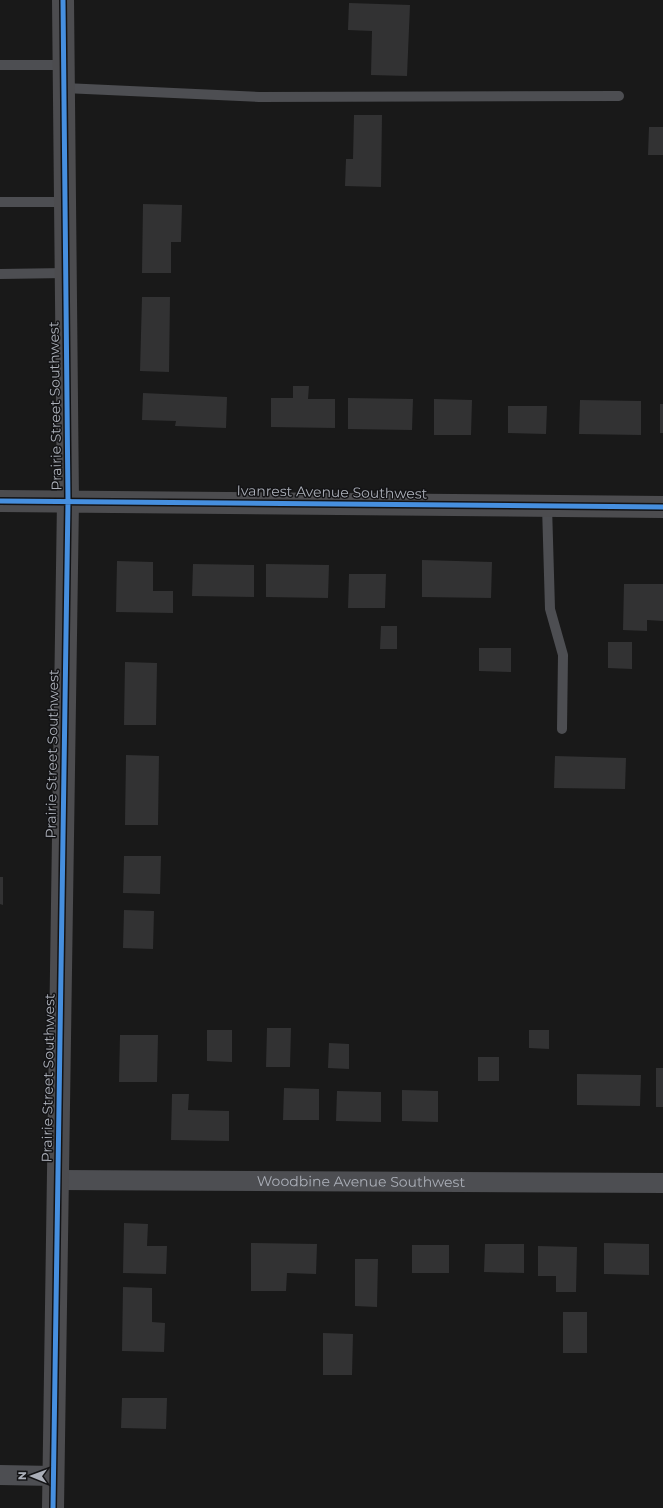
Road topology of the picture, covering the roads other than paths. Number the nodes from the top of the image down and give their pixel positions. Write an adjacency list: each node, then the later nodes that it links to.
1 (63, 0): 3 (street, Prairie Street Southwest)
2 (0, 65): 3 (lane)
3 (63, 65): 4 (street, Prairie Street Southwest)
4 (64, 88): 5 (lane); 7 (street, Prairie Street Southwest)
5 (619, 96)
6 (0, 202): 7 (lane)
7 (64, 202): 8 (street, Prairie Street Southwest)
8 (66, 273): 9 (lane); 11 (street, Prairie Street Southwest)
9 (0, 274)
10 (0, 501): 11 (street, Ivanrest Avenue Southwest)
11 (68, 501): 12 (street, Ivanrest Avenue Southwest); 15 (street, Prairie Street Southwest)
12 (547, 506): 13 (street, Ivanrest Avenue Southwest); 14 (lane)
13 (663, 507)
14 (562, 729)
15 (59, 1180): 16 (street, Woodbine Avenue Southwest); 18 (street, Prairie Street Southwest)
16 (663, 1183)
17 (0, 1475): 18 (street)
18 (54, 1476): 19 (street, Prairie Street Southwest)
19 (53, 1508)

